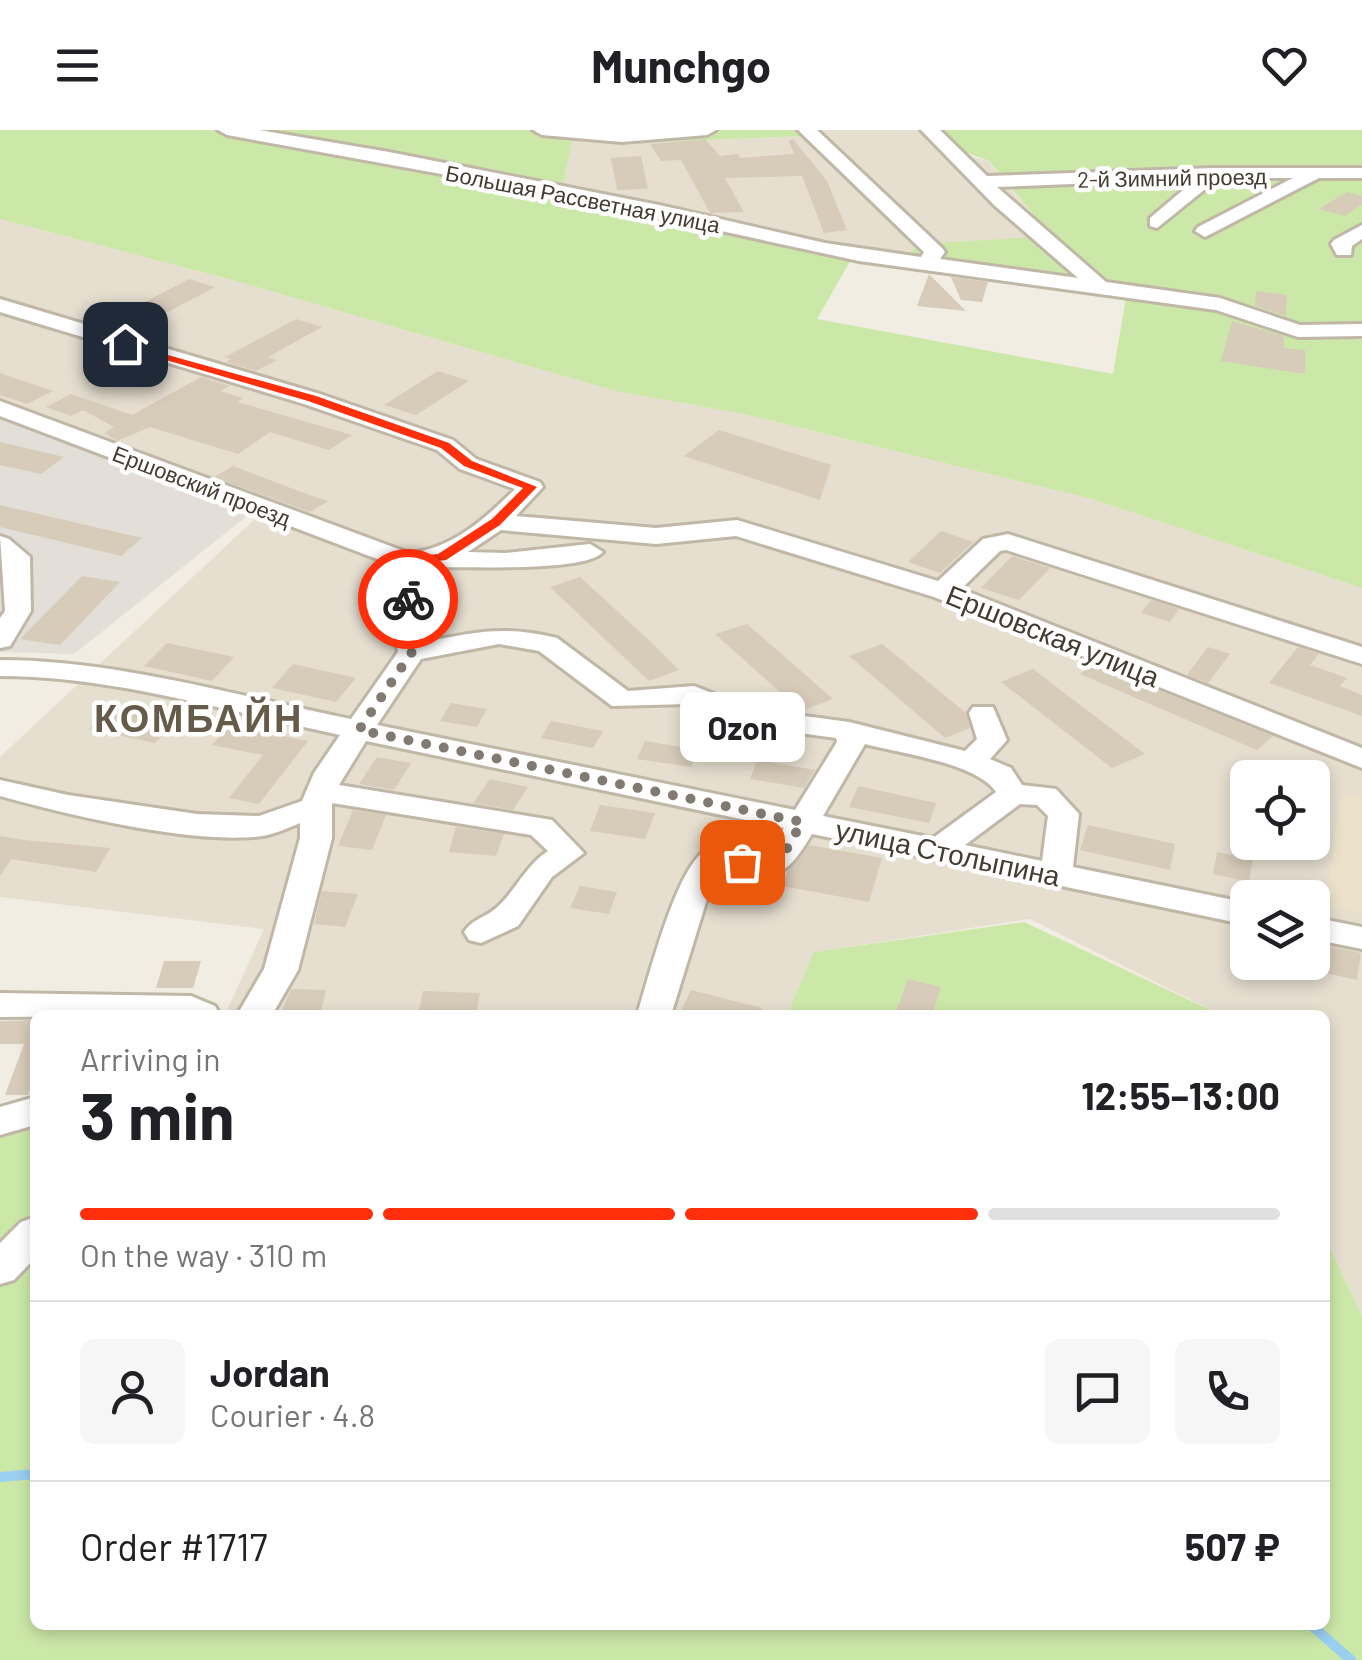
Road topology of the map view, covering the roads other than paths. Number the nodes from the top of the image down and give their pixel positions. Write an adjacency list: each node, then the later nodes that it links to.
1 (227, 130): 7 (street, Большая Рассветная улица)
2 (305, 130): 7 (street)
3 (542, 130): 4 (street)
4 (707, 130)
5 (808, 130): 18 (street)
6 (930, 130): 11 (street)
7 (284, 139): 13 (street, Большая Рассветная улица)
8 (1214, 173): 10 (street, 2-й Зимний проезд); 11 (street, 2-й Зимний проезд); 14 (street)
9 (1362, 173): 10 (street, 2-й Зимний проезд)
10 (1314, 174): 15 (street)
11 (982, 182): 19 (street)
12 (654, 198): 13 (street)
13 (684, 217): 18 (street, Большая Рассветная улица)
14 (1157, 222)
15 (1205, 230)
16 (1362, 231): 17 (street)
17 (1344, 251)
18 (931, 258): 19 (street, Большая Рассветная улица)
19 (1100, 286): 21 (street, Большая Рассветная улица)
20 (0, 305): 23 (street)
21 (1362, 330)
22 (0, 408): 27 (street, Ершовский проезд)
23 (496, 522): 26 (street); 28 (street, Ершовская улица)
24 (0, 544): 31 (street)
25 (590, 552): 26 (street)
26 (441, 558): 27 (street)
27 (406, 560): 29 (street)
28 (944, 591): 30 (street); 35 (street, Ершовская улица)
29 (412, 652): 33 (street); 34 (street)
30 (1362, 656)
31 (2, 663): 33 (street, улица Столыпина)
32 (983, 713): 36 (street)
33 (359, 730): 39 (street); 40 (street, улица Столыпина)
34 (850, 731): 36 (street); 40 (street)
35 (1362, 759)
36 (971, 762): 38 (street)
37 (6, 788): 39 (street)
38 (1013, 794): 41 (street); 42 (street)
39 (318, 799): 44 (street); 49 (street)
40 (802, 822): 41 (street, улица Столыпина); 50 (street)
41 (938, 850): 42 (street, улица Столыпина)
42 (1056, 874): 43 (street, улица Столыпина)
43 (1230, 910)
44 (482, 932)
45 (1330, 932): 46 (street)
46 (1362, 938)
47 (0, 1005): 48 (street)
48 (195, 1010)
49 (257, 1010)
50 (656, 1010)
51 (30, 1112): 52 (street)
52 (0, 1121)
53 (30, 1238): 54 (street)
54 (0, 1268)

